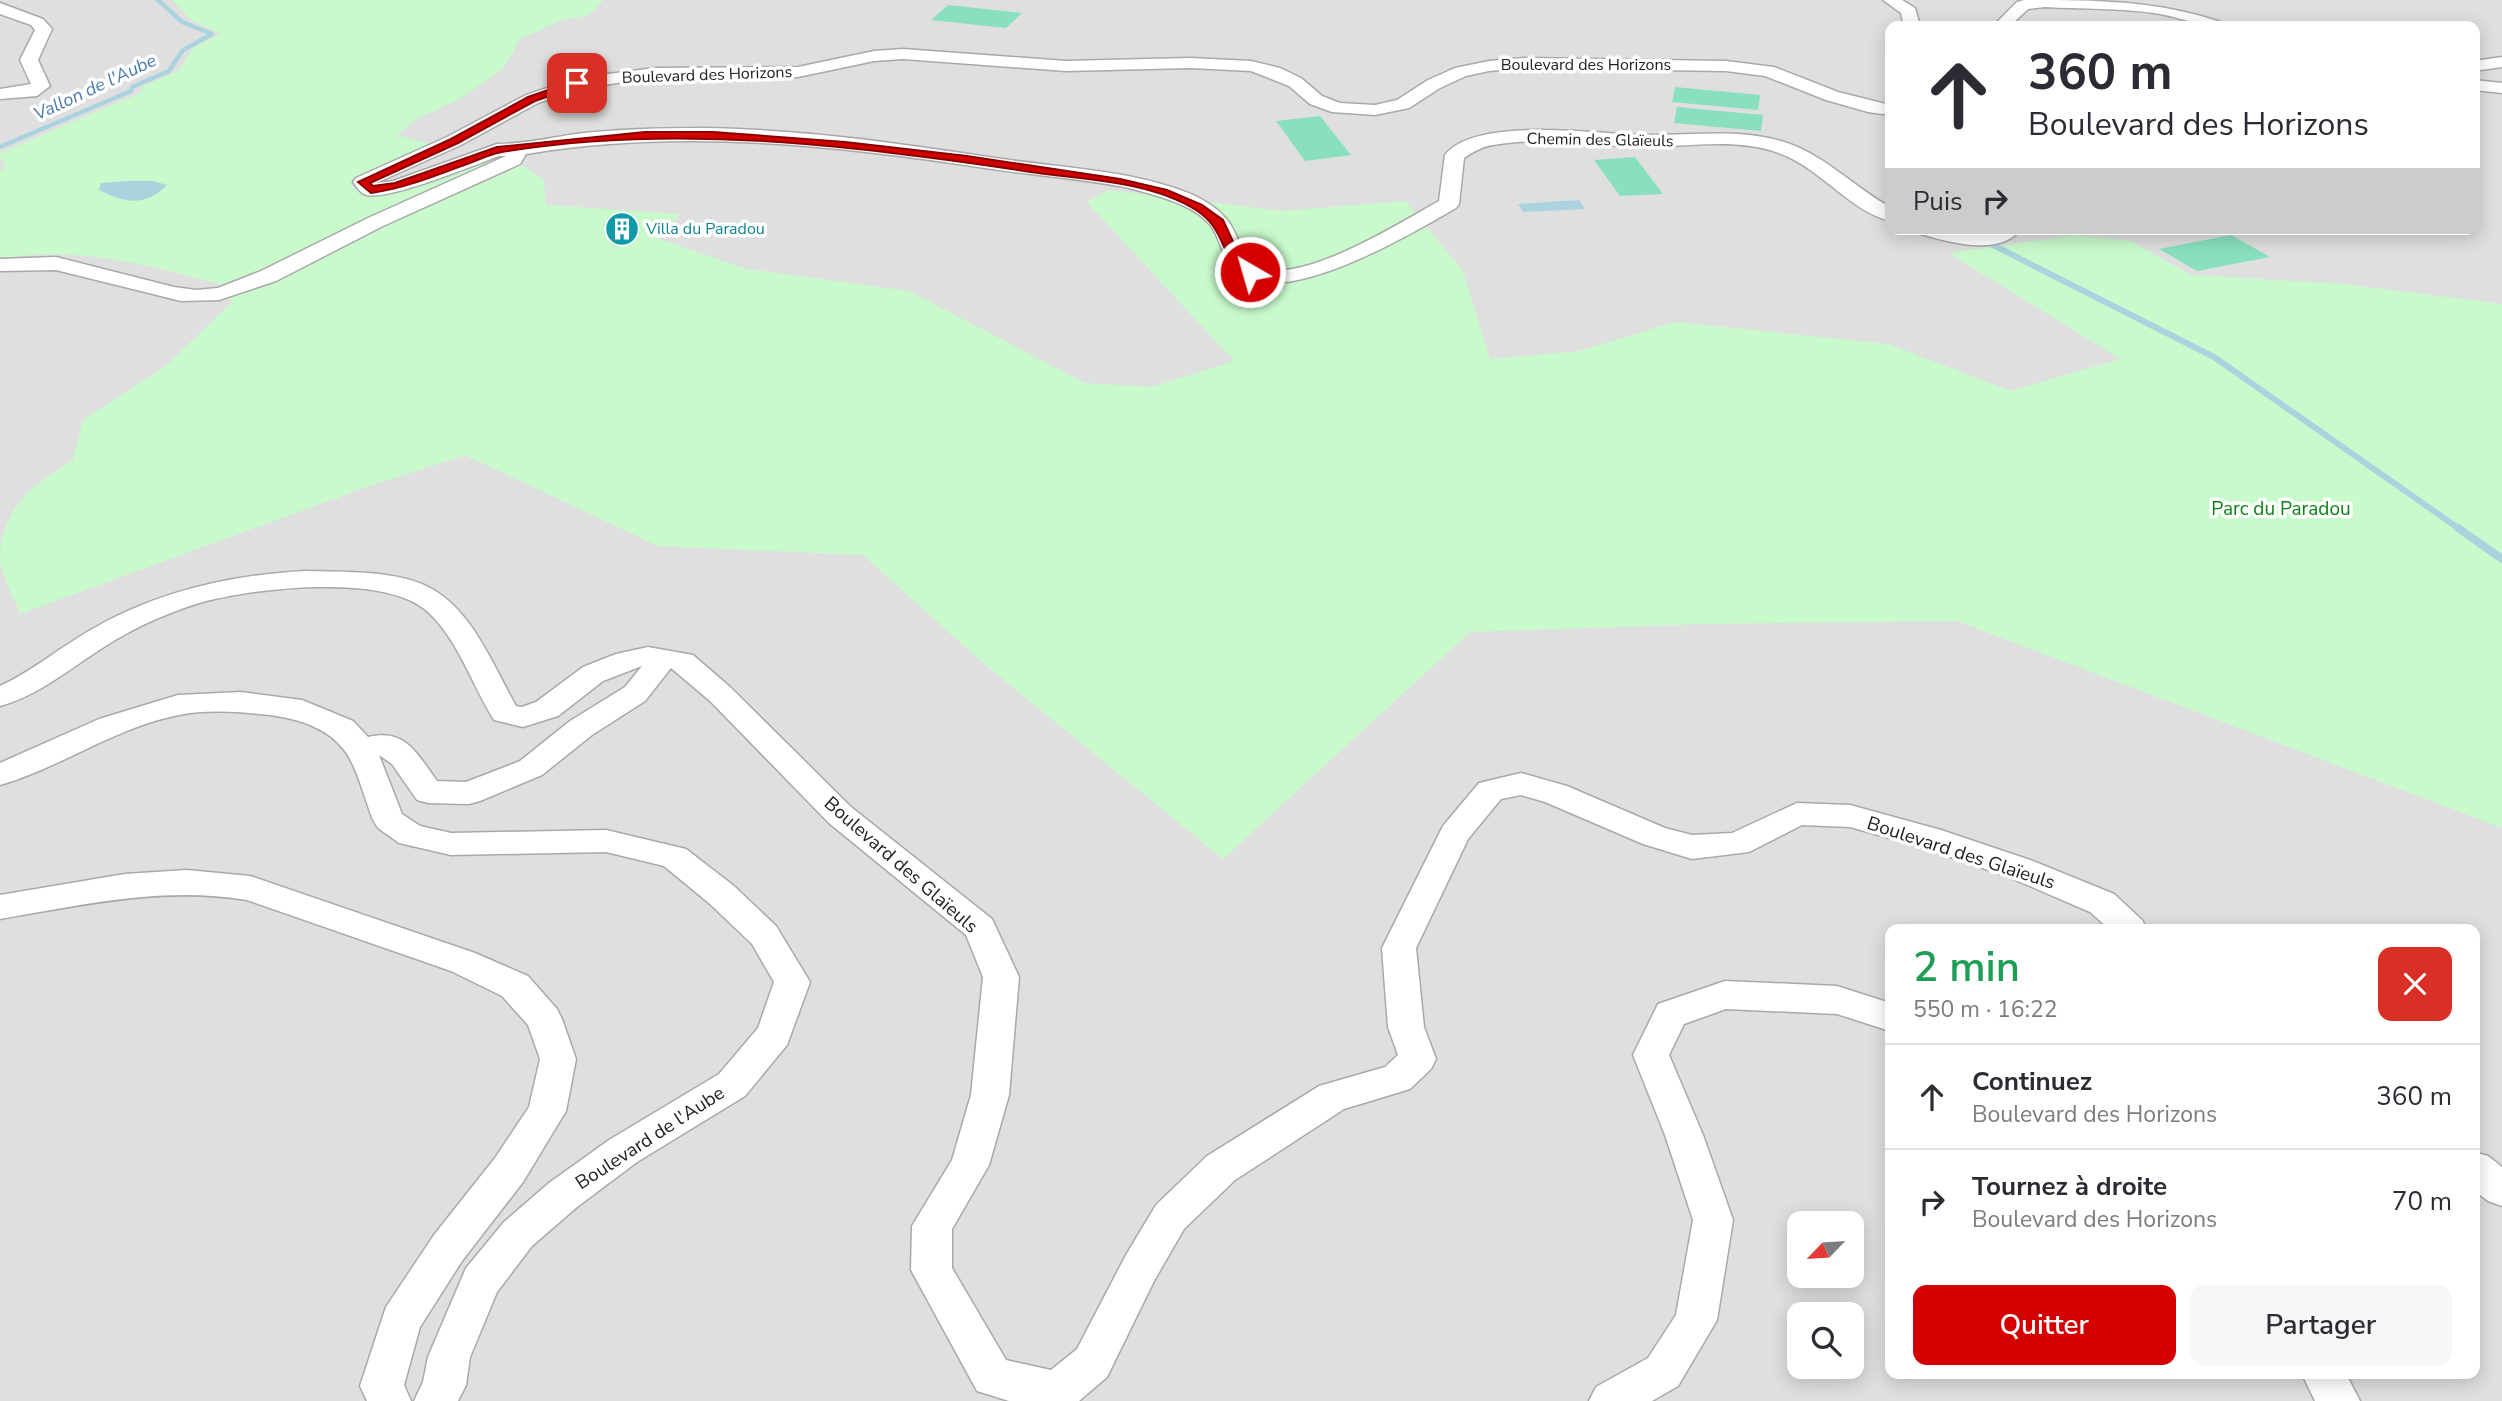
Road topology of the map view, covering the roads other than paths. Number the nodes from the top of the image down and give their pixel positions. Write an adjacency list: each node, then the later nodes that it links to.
1 (1891, 0): 3 (street)
2 (0, 8): 10 (street)
3 (1911, 21)
4 (2009, 21): 5 (street)
5 (2202, 21)
6 (2502, 62): 7 (street)
7 (2480, 65)
8 (2480, 86): 9 (street)
9 (2502, 88)
10 (0, 94)
11 (1885, 109): 12 (street, Boulevard des Horizons)
12 (514, 150): 13 (street, Chemin des Glaïeuls); 16 (street)
13 (1885, 212)
14 (1944, 235): 15 (street)
15 (2000, 235)
16 (0, 265)
17 (664, 657): 18 (street, Boulevard des Glaïeuls); 19 (street); 22 (street, Boulevard des Glaïeuls)
18 (0, 696)
19 (361, 749): 20 (street, Boulevard de l'Aube); 28 (street, Boulevard de l'Aube)
20 (0, 774)
21 (0, 907): 27 (street)
22 (2125, 924)
23 (1885, 1015): 29 (street)
24 (2480, 1172): 25 (street)
25 (2502, 1189)
26 (2326, 1379): 30 (street)
27 (388, 1401)
28 (436, 1401)
29 (1611, 1401)
30 (2338, 1401)

